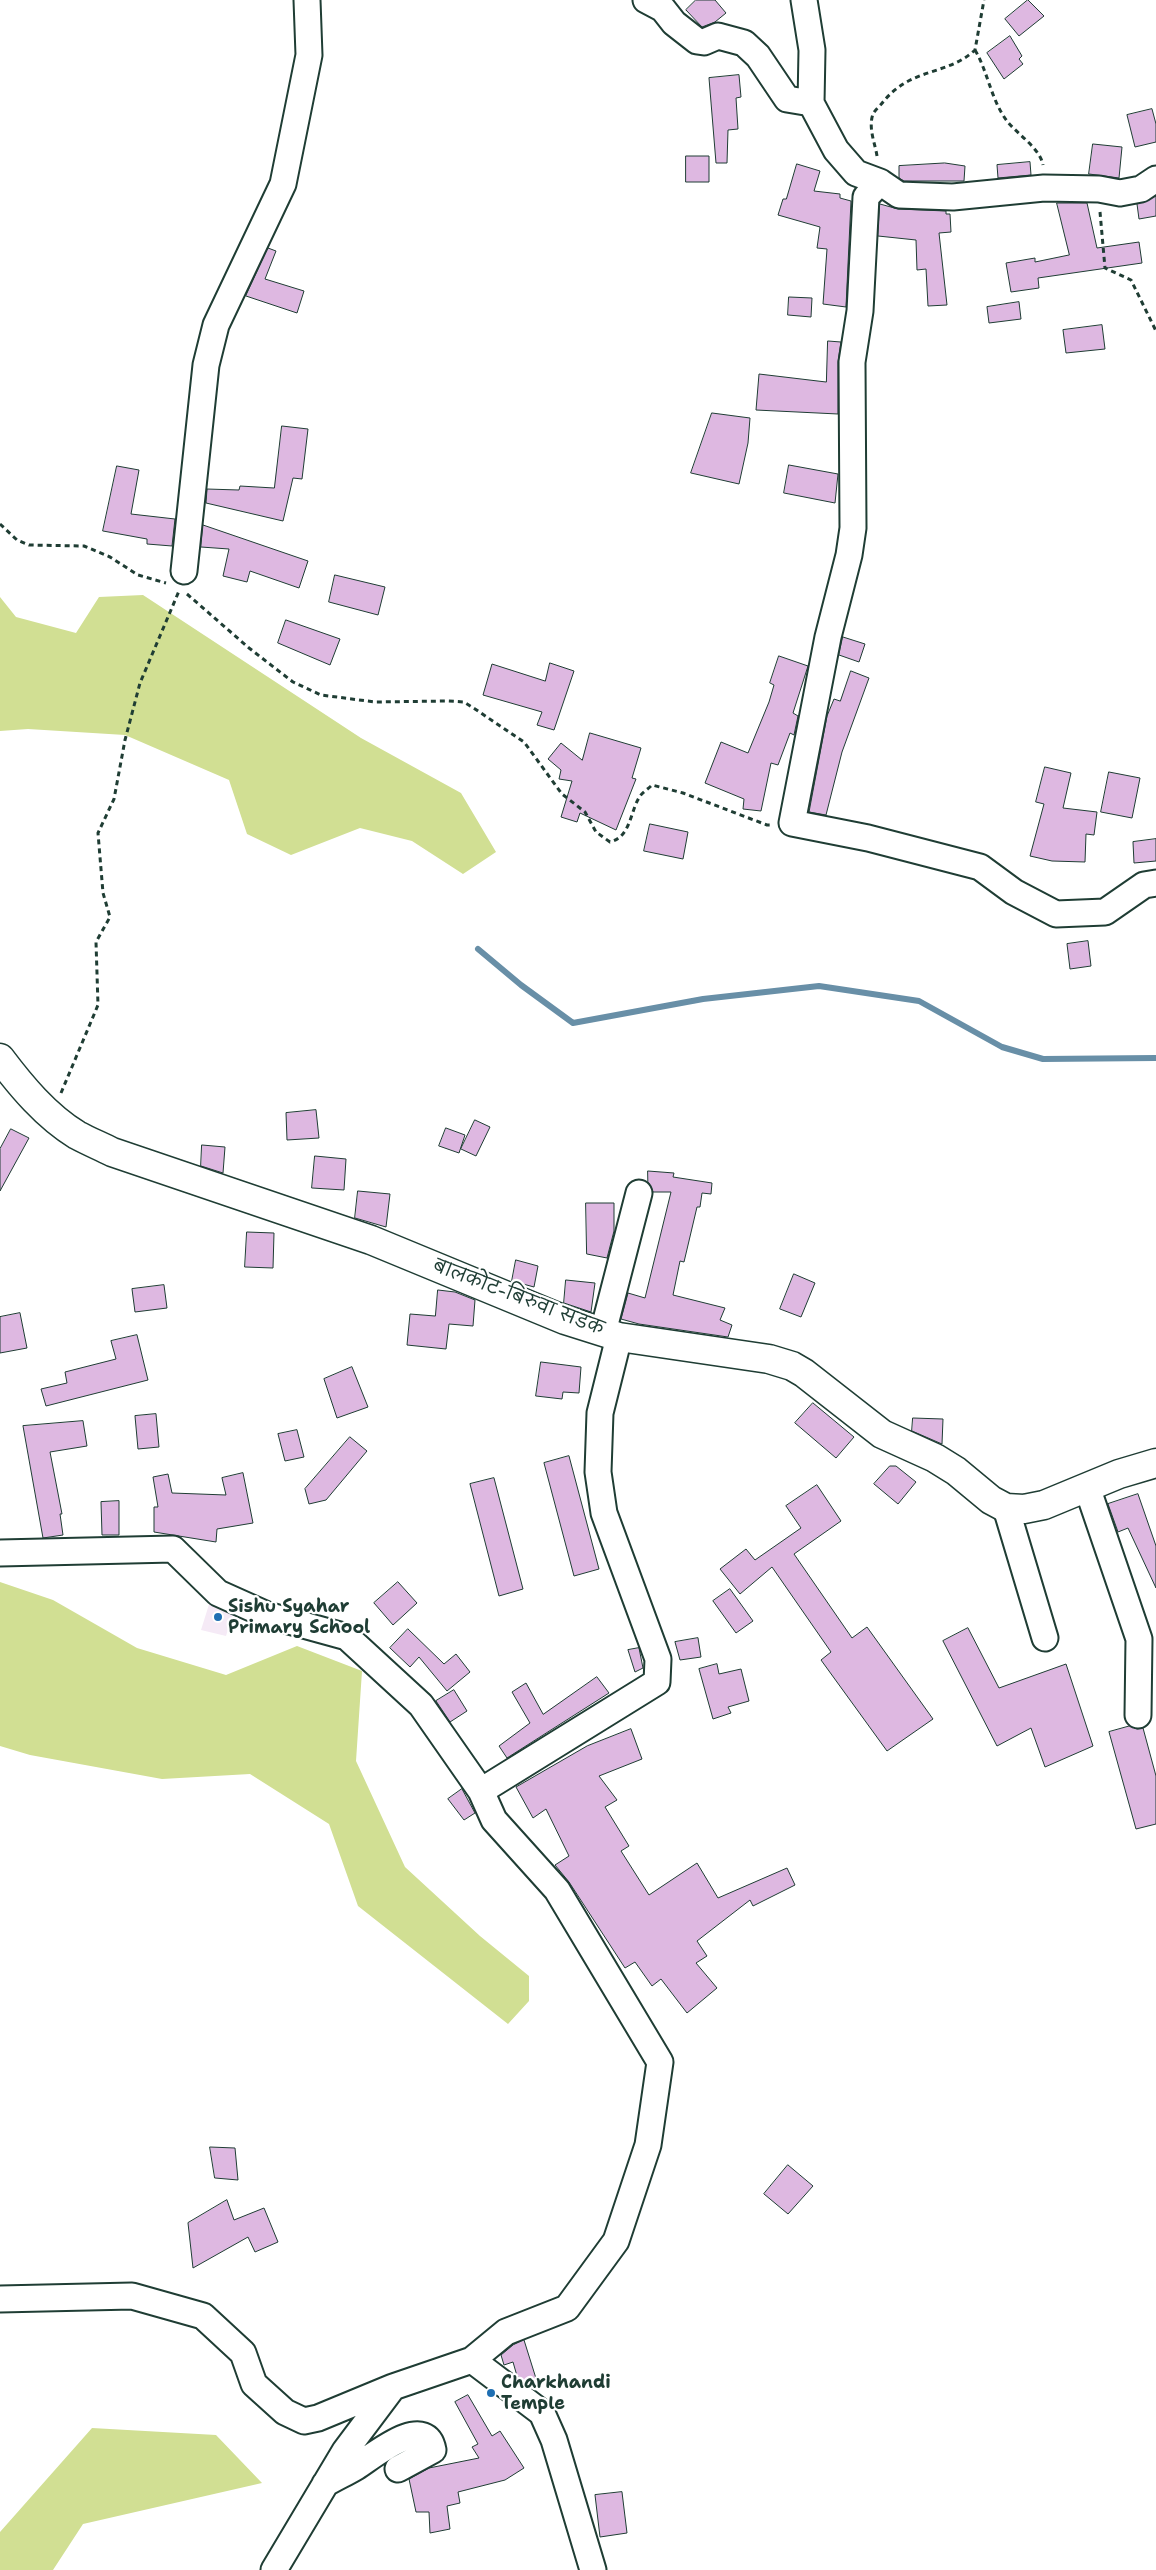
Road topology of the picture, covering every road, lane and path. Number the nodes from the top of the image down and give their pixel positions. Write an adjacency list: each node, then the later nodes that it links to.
1 (307, 0): 13 (street)
2 (646, 0): 6 (street)
3 (804, 0): 6 (street)
4 (984, 0): 5 (path)
5 (975, 50): 8 (path); 9 (path)
6 (811, 103): 8 (street)
7 (1156, 179): 10 (street)
8 (880, 182): 9 (street); 14 (street)
9 (1044, 188): 10 (street)
10 (1100, 189): 11 (path)
11 (1156, 331)
12 (0, 524): 13 (path)
13 (177, 583): 14 (path); 17 (path)
14 (792, 823): 15 (street)
15 (1156, 882)
16 (0, 1058): 17 (main road, बालकोट-बिरुवा सडक)
17 (52, 1114): 19 (main road, बालकोट-बिरुवा सडक)
18 (639, 1193): 19 (street)
19 (611, 1335): 22 (main road, बालकोट-बिरुवा सडक); 26 (street)
20 (1156, 1463): 21 (main road)
21 (1087, 1487): 22 (main road); 25 (street)
22 (1006, 1508): 24 (street)
23 (0, 1553): 26 (street)
24 (1045, 1638)
25 (1138, 1714)
26 (481, 1791): 28 (street)
27 (0, 2299): 29 (street)
28 (472, 2360): 29 (street); 33 (street)
29 (394, 2387): 31 (street)
30 (398, 2469): 31 (street)
31 (325, 2484): 32 (street)
32 (274, 2570)
33 (594, 2570)

